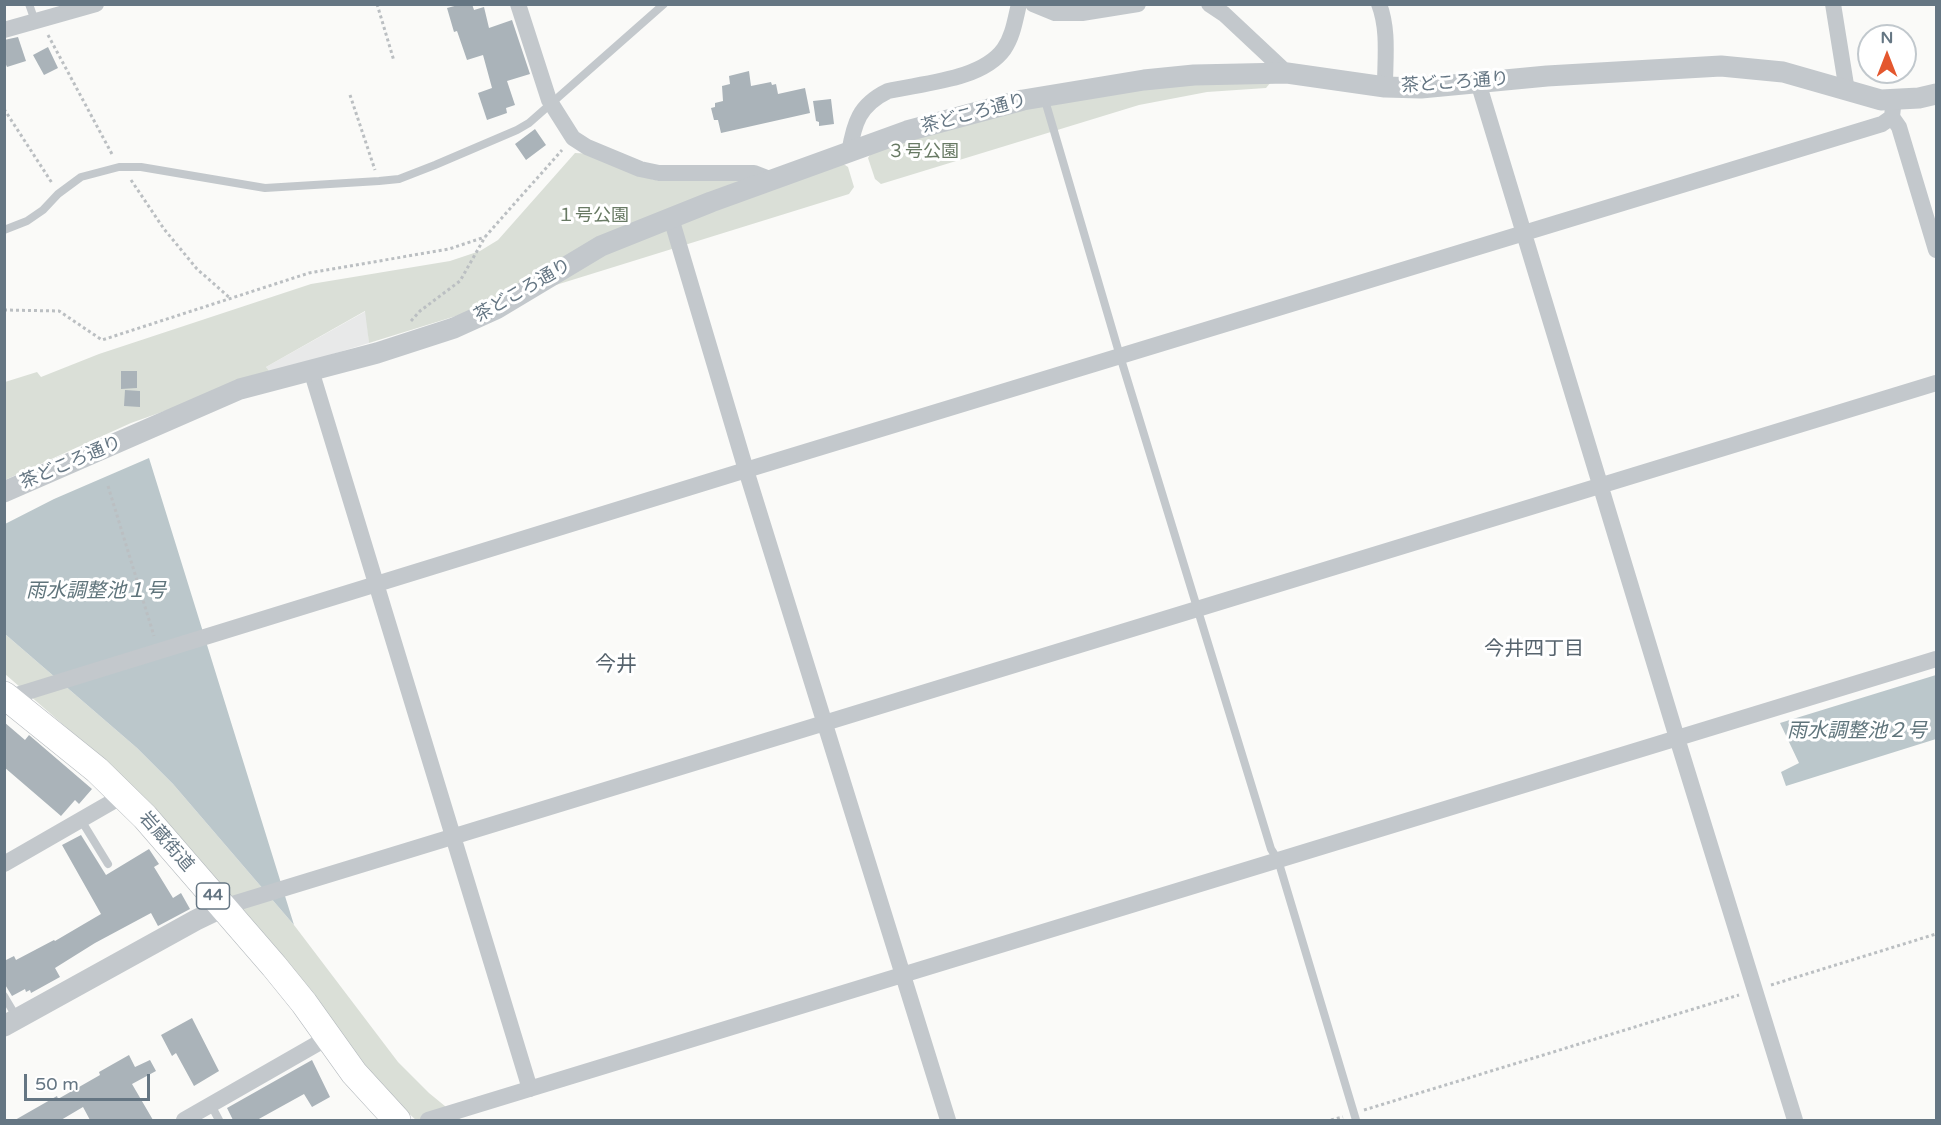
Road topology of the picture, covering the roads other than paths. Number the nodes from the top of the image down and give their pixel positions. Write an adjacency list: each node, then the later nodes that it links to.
1 (29, 4): 11 (lane)
2 (96, 4): 11 (street)
3 (518, 4): 19 (street)
4 (664, 4): 19 (lane)
5 (1018, 4): 21 (street)
6 (1033, 4): 7 (street)
7 (1137, 4)
8 (1209, 4): 13 (street)
9 (1379, 4): 15 (street)
10 (1833, 4): 16 (street)
11 (35, 21): 12 (street)
12 (4, 30)
13 (1287, 73): 15 (street, 茶どころ通り); 18 (street, 茶どころ通り)
14 (1478, 82): 15 (street, 茶どころ通り); 16 (street, 茶どころ通り); 25 (street)
15 (1385, 87)
16 (1846, 91): 20 (street, 茶どころ通り)
17 (1936, 94): 20 (street, 茶どころ通り)
18 (1044, 96): 21 (street, 茶どころ通り); 27 (lane)
19 (552, 105): 22 (street); 24 (lane)
20 (1893, 108): 25 (street); 26 (street)
21 (849, 153): 22 (street, 茶どころ通り)
22 (772, 180): 23 (street, 茶どころ通り)
23 (672, 218): 28 (street, 茶どころ通り); 30 (street)
24 (4, 230)
25 (1523, 233): 27 (street); 31 (street)
26 (1936, 250)
27 (1120, 356): 30 (street); 34 (lane)
28 (310, 370): 32 (street, 茶どころ通り); 33 (street)
29 (1936, 383): 31 (street)
30 (746, 470): 33 (street); 37 (street)
31 (1599, 485): 34 (street); 38 (street)
32 (4, 492)
33 (375, 586): 36 (street); 41 (street)
34 (1198, 608): 37 (street); 42 (lane)
35 (1936, 659): 38 (street)
36 (6, 697): 39 (main road, 岩蔵街道 / 44)
37 (825, 723): 41 (street); 46 (street)
38 (1677, 738): 42 (street); 58 (street)
39 (124, 795): 40 (street); 45 (main road, 岩蔵街道 / 44)
40 (81, 820): 43 (street); 44 (lane)
41 (452, 838): 45 (street); 50 (street)
42 (1278, 860): 46 (street); 52 (lane)
43 (4, 864)
44 (108, 864)
45 (223, 907): 48 (street); 49 (main road, 岩蔵街道 / 44)
46 (904, 975): 50 (street); 57 (street)
47 (4, 996): 48 (lane)
48 (11, 1022)
49 (329, 1037): 51 (street); 55 (main road, 岩蔵街道 / 44)
50 (530, 1089): 56 (street)
51 (211, 1105): 53 (street); 54 (lane)
52 (1355, 1117)
53 (184, 1120)
54 (219, 1120)
55 (397, 1120)
56 (428, 1120)
57 (948, 1120)
58 (1795, 1120)

